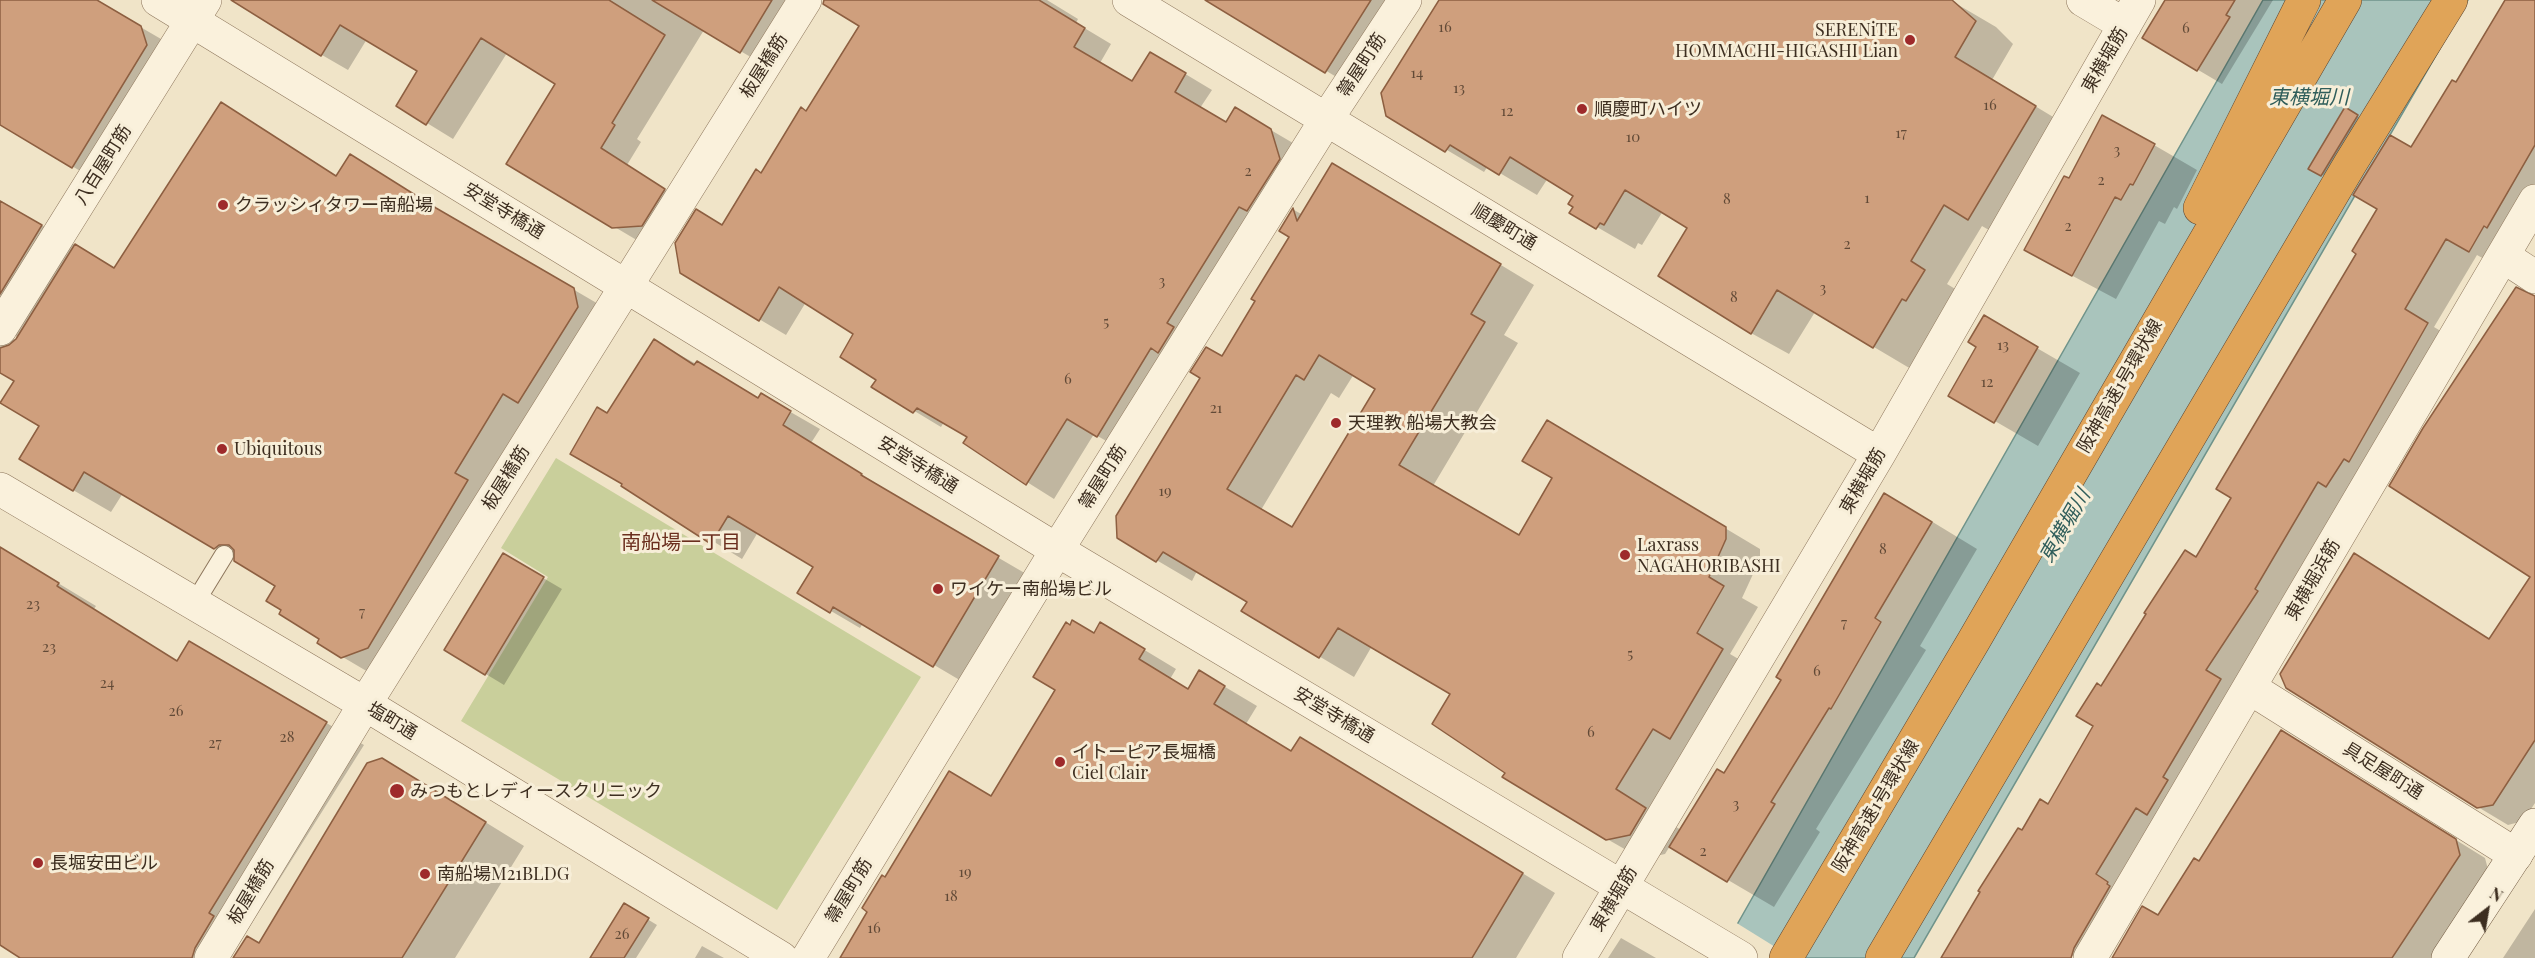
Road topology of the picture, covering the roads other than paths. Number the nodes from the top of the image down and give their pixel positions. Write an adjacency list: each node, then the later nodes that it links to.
1 (158, 0): 9 (street, 安堂寺橋通)
2 (805, 0): 15 (street, 板屋橋筋)
3 (1129, 0): 11 (street, 順慶町通)
4 (1405, 0): 11 (street, 箒屋町筋)
5 (2083, 0): 10 (street)
6 (2304, 0): 18 (highway)
7 (2345, 0): 18 (highway, 阪神高速1号環状線)
8 (2451, 0): 34 (highway)
9 (199, 10): 15 (street, 安堂寺橋通); 16 (street, 八百屋町筋)
10 (2132, 13): 17 (street, 東横堀筋)
11 (1326, 120): 17 (street, 順慶町通); 20 (street, 箒屋町筋)
12 (2535, 201): 13 (street, 東横堀浜筋)
13 (2503, 256): 14 (street); 23 (street, 東横堀浜筋)
14 (2535, 277)
15 (626, 285): 20 (street, 安堂寺橋通); 24 (street, 板屋橋筋)
16 (0, 329)
17 (1879, 454): 27 (street, 東横堀筋)
18 (2068, 475): 33 (highway, 阪神高速1号環状線)
19 (0, 489): 22 (street, 塩町通)
20 (1057, 550): 27 (street, 安堂寺橋通); 30 (street, 箒屋町筋)
21 (224, 555): 22 (lane)
22 (194, 604): 24 (street, 塩町通)
23 (2250, 688): 26 (street, 具足屋町通); 35 (street, 東横堀浜筋)
24 (365, 704): 28 (street, 板屋橋筋); 29 (street, 塩町通)
25 (2535, 825): 26 (street)
26 (2516, 855): 36 (street)
27 (1622, 886): 31 (street, 東横堀筋); 32 (street, 安堂寺橋通)
28 (211, 958)
29 (781, 958)
30 (808, 958)
31 (1579, 958)
32 (1741, 958)
33 (1786, 958)
34 (1882, 958)
35 (2090, 958)
36 (2448, 958)

